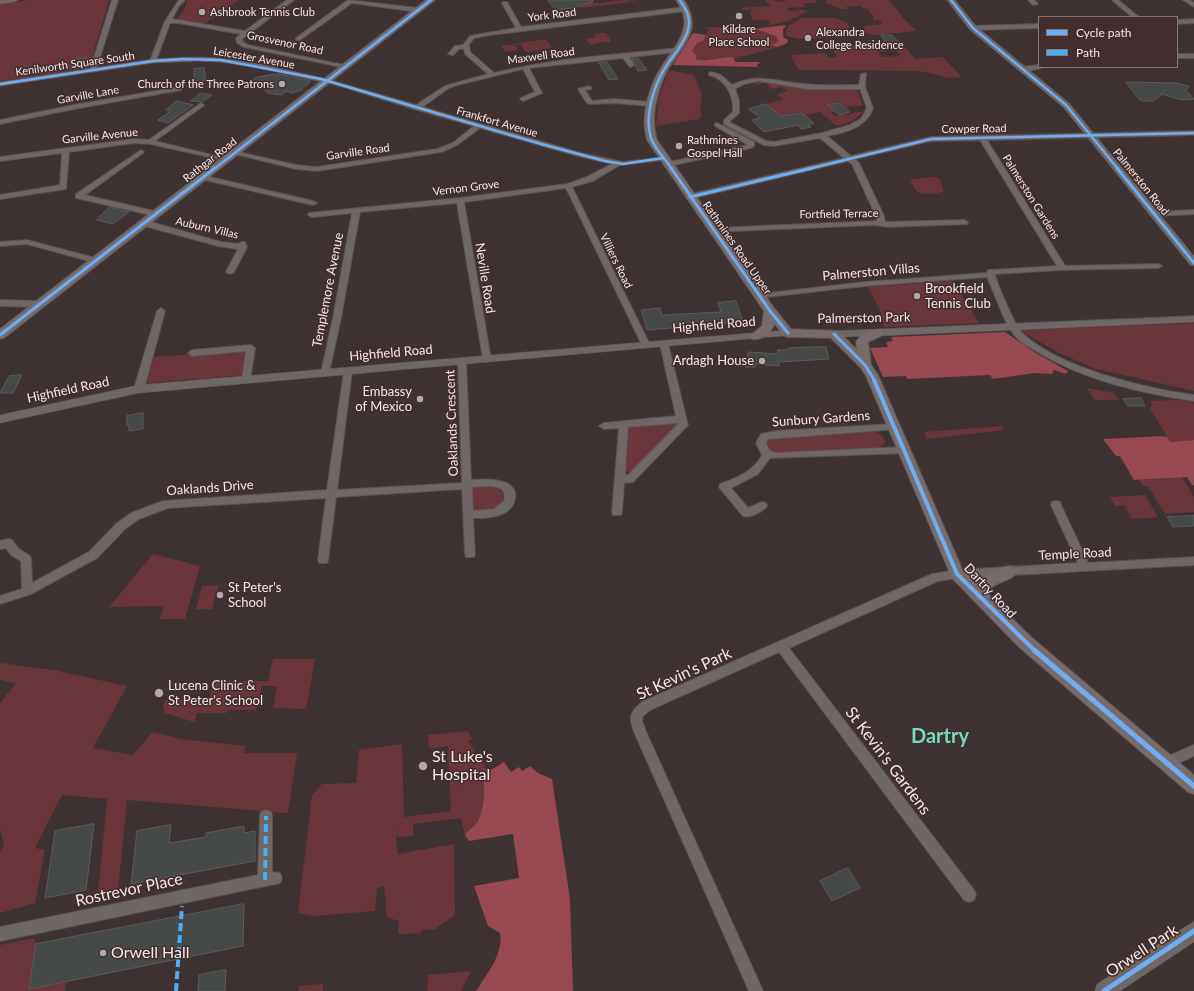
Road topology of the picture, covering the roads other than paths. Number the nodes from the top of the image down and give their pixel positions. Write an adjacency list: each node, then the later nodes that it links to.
1 (14, 0): 11 (street)
2 (115, 0): 37 (street)
3 (182, 0): 17 (street)
4 (291, 0): 23 (street, Grosvenor Road)
5 (351, 0): 15 (street); 24 (street)
6 (431, 0): 15 (main road, Rathgar Road)
7 (680, 0): 14 (main road, Rathmines Road Upper)
8 (951, 0): 21 (street, Palmerston Road)
9 (1115, 0): 16 (street)
10 (1186, 0): 13 (street)
11 (0, 2)
12 (505, 3): 22 (street)
13 (1194, 5)
14 (686, 9): 22 (street, York Road); 26 (main road, Rathmines Road Upper)
15 (418, 10): 32 (main road, Rathgar Road)
16 (1135, 16)
17 (168, 21): 23 (street); 31 (street)
18 (1194, 21): 19 (street)
19 (1178, 22)
20 (1038, 26): 21 (street)
21 (973, 28): 36 (street, Palmerston Road)
22 (519, 29): 25 (street, York Road)
23 (246, 33): 32 (street, Grosvenor Road)
24 (298, 39)
25 (466, 47): 27 (street, York Road); 38 (street)
26 (678, 50): 28 (street, Maxwell Road); 48 (main road, Rathmines Road Upper)
27 (451, 54)
28 (624, 55): 33 (street); 34 (street, Maxwell Road)
29 (1178, 56): 30 (street)
30 (1194, 56)
31 (153, 61): 37 (street, Kenilworth Square South); 41 (street, Leicester Avenue)
32 (346, 66): 41 (main road, Rathgar Road)
33 (631, 66)
34 (525, 67): 38 (street, Maxwell Road); 47 (street)
35 (1038, 67): 36 (street)
36 (1022, 69): 56 (street, Palmerston Road)
37 (93, 70): 42 (street, Kenilworth Square South)
38 (492, 74): 50 (street, Maxwell Road)
39 (711, 74): 45 (street)
40 (864, 74): 43 (street)
41 (327, 81): 50 (street, Frankfort Avenue); 61 (main road, Rathgar Road)
42 (0, 84)
43 (862, 87): 45 (street); 55 (street)
44 (589, 88): 48 (street)
45 (731, 88): 55 (street)
46 (179, 89): 51 (street, Garville Lane)
47 (523, 99)
48 (652, 104): 64 (main road, Rathmines Road Upper)
49 (201, 105): 58 (street)
50 (416, 108): 53 (street, Frankfort Avenue)
51 (0, 122)
52 (717, 125): 64 (street, Frankfort Avenue)
53 (478, 126): 61 (street, Garville Road); 65 (street, Frankfort Avenue)
54 (1194, 133): 56 (street, Cowper Road)
55 (821, 135): 62 (street)
56 (1092, 135): 57 (street, Cowper Road); 75 (street, Palmerston Road)
57 (982, 138): 62 (street, Cowper Road); 85 (street, Palmerston Gardens)
58 (150, 142): 59 (street, Garville Avenue); 61 (street, Garville Avenue)
59 (66, 150): 63 (street, Garville Avenue); 69 (street)
60 (141, 152): 74 (street)
61 (230, 156): 66 (main road, Rathgar Road)
62 (849, 158): 68 (street, Cowper Road); 79 (street)
63 (0, 159)
64 (666, 162): 65 (street, Frankfort Avenue); 68 (main road, Rathmines Road Upper)
65 (617, 164): 67 (street, Vernon Grove)
66 (204, 176): 71 (street); 74 (main road, Rathgar Road)
67 (568, 186): 70 (street, Vernon Grove); 101 (street, Villiers Road)
68 (690, 196): 80 (main road, Rathmines Road Upper)
69 (0, 197)
70 (460, 200): 72 (street, Vernon Grove); 103 (street, Neville Road)
71 (313, 203)
72 (356, 212): 76 (street, Vernon Grove); 107 (street, Templemore Avenue)
73 (1194, 212): 75 (street)
74 (155, 214): 78 (main road, Rathgar Road)
75 (1155, 214): 83 (street, Palmerston Road)
76 (312, 215)
77 (964, 222): 79 (street, Fortfield Terrace)
78 (144, 224): 82 (main road, Rathgar Road); 86 (street, Auburn Villas)
79 (881, 224): 80 (street, Fortfield Terrace)
80 (714, 230): 88 (main road, Rathmines Road Upper)
81 (0, 244): 82 (street)
82 (96, 261): 90 (main road, Rathgar Road)
83 (1194, 263)
84 (1158, 266): 85 (street)
85 (1060, 268): 94 (street)
86 (230, 272)
87 (985, 275): 88 (street, Palmerston Villas)
88 (760, 296): 92 (main road, Rathmines Road Upper)
89 (0, 303): 90 (street)
90 (39, 304): 98 (main road, Rathgar Road)
91 (161, 311): 109 (street)
92 (770, 311): 95 (main road, Rathmines Road Upper); 99 (main road)
93 (1194, 319): 94 (street, Palmerston Park)
94 (1013, 327): 97 (street, Palmerston Park); 110 (street)
95 (788, 333): 96 (main road, Palmerston Park); 99 (street, Highfield Road)
96 (834, 334): 97 (street, Palmerston Park); 105 (main road, Dartry Road)
97 (877, 334): 105 (main road)
98 (0, 335)
99 (756, 336): 100 (street, Highfield Road)
100 (664, 344): 101 (street, Highfield Road); 112 (street)
101 (646, 346): 103 (street, Highfield Road)
102 (192, 354): 108 (street)
103 (486, 359): 104 (street, Highfield Road)
104 (462, 361): 106 (street, Highfield Road); 119 (street, Oaklands Crescent)
105 (865, 365): 115 (main road, Dartry Road)
106 (348, 371): 107 (street, Highfield Road); 120 (street)
107 (325, 373): 108 (street, Highfield Road)
108 (246, 380): 109 (street, Highfield Road)
109 (139, 389): 111 (street, Highfield Road)
110 (1194, 398)
111 (0, 419)
112 (682, 419): 113 (street); 118 (street)
113 (624, 424): 114 (street); 118 (street)
114 (604, 426)
115 (894, 427): 116 (main road, Dartry Road); 117 (street, Sunbury Gardens)
116 (904, 450): 117 (street); 131 (main road, Dartry Road)
117 (768, 455): 122 (street)
118 (621, 479): 123 (street)
119 (463, 485): 120 (street, Oaklands Drive); 124 (street, Oaklands Crescent); 124 (street, Oaklands Crescent)
120 (331, 494): 127 (street); 132 (street, Oaklands Drive)
121 (1056, 505): 129 (street)
122 (762, 506)
123 (617, 512)
124 (468, 515): 126 (street, Oaklands Crescent)
125 (0, 545): 132 (street)
126 (470, 554)
127 (323, 560)
128 (1194, 561): 129 (street, Temple Road)
129 (1085, 567): 130 (street, Temple Road)
130 (1011, 571): 131 (street, Temple Road); 133 (main road)
131 (957, 574): 133 (main road, Dartry Road); 135 (street, St Kevin's Park)
132 (27, 591): 134 (street, Oaklands Drive)
133 (981, 599): 137 (main road, Dartry Road)
134 (0, 600)
135 (782, 646): 140 (street, St Kevin's Gardens); 143 (street, St Kevin's Park)
136 (1194, 750): 137 (street)
137 (1166, 763): 138 (main road, Dartry Road)
138 (1194, 786)
139 (266, 816): 142 (street, Rostrevor Place)
140 (969, 895)
141 (1194, 932): 144 (street, Orwell Park)
142 (0, 934)
143 (756, 991)
144 (1104, 991)

